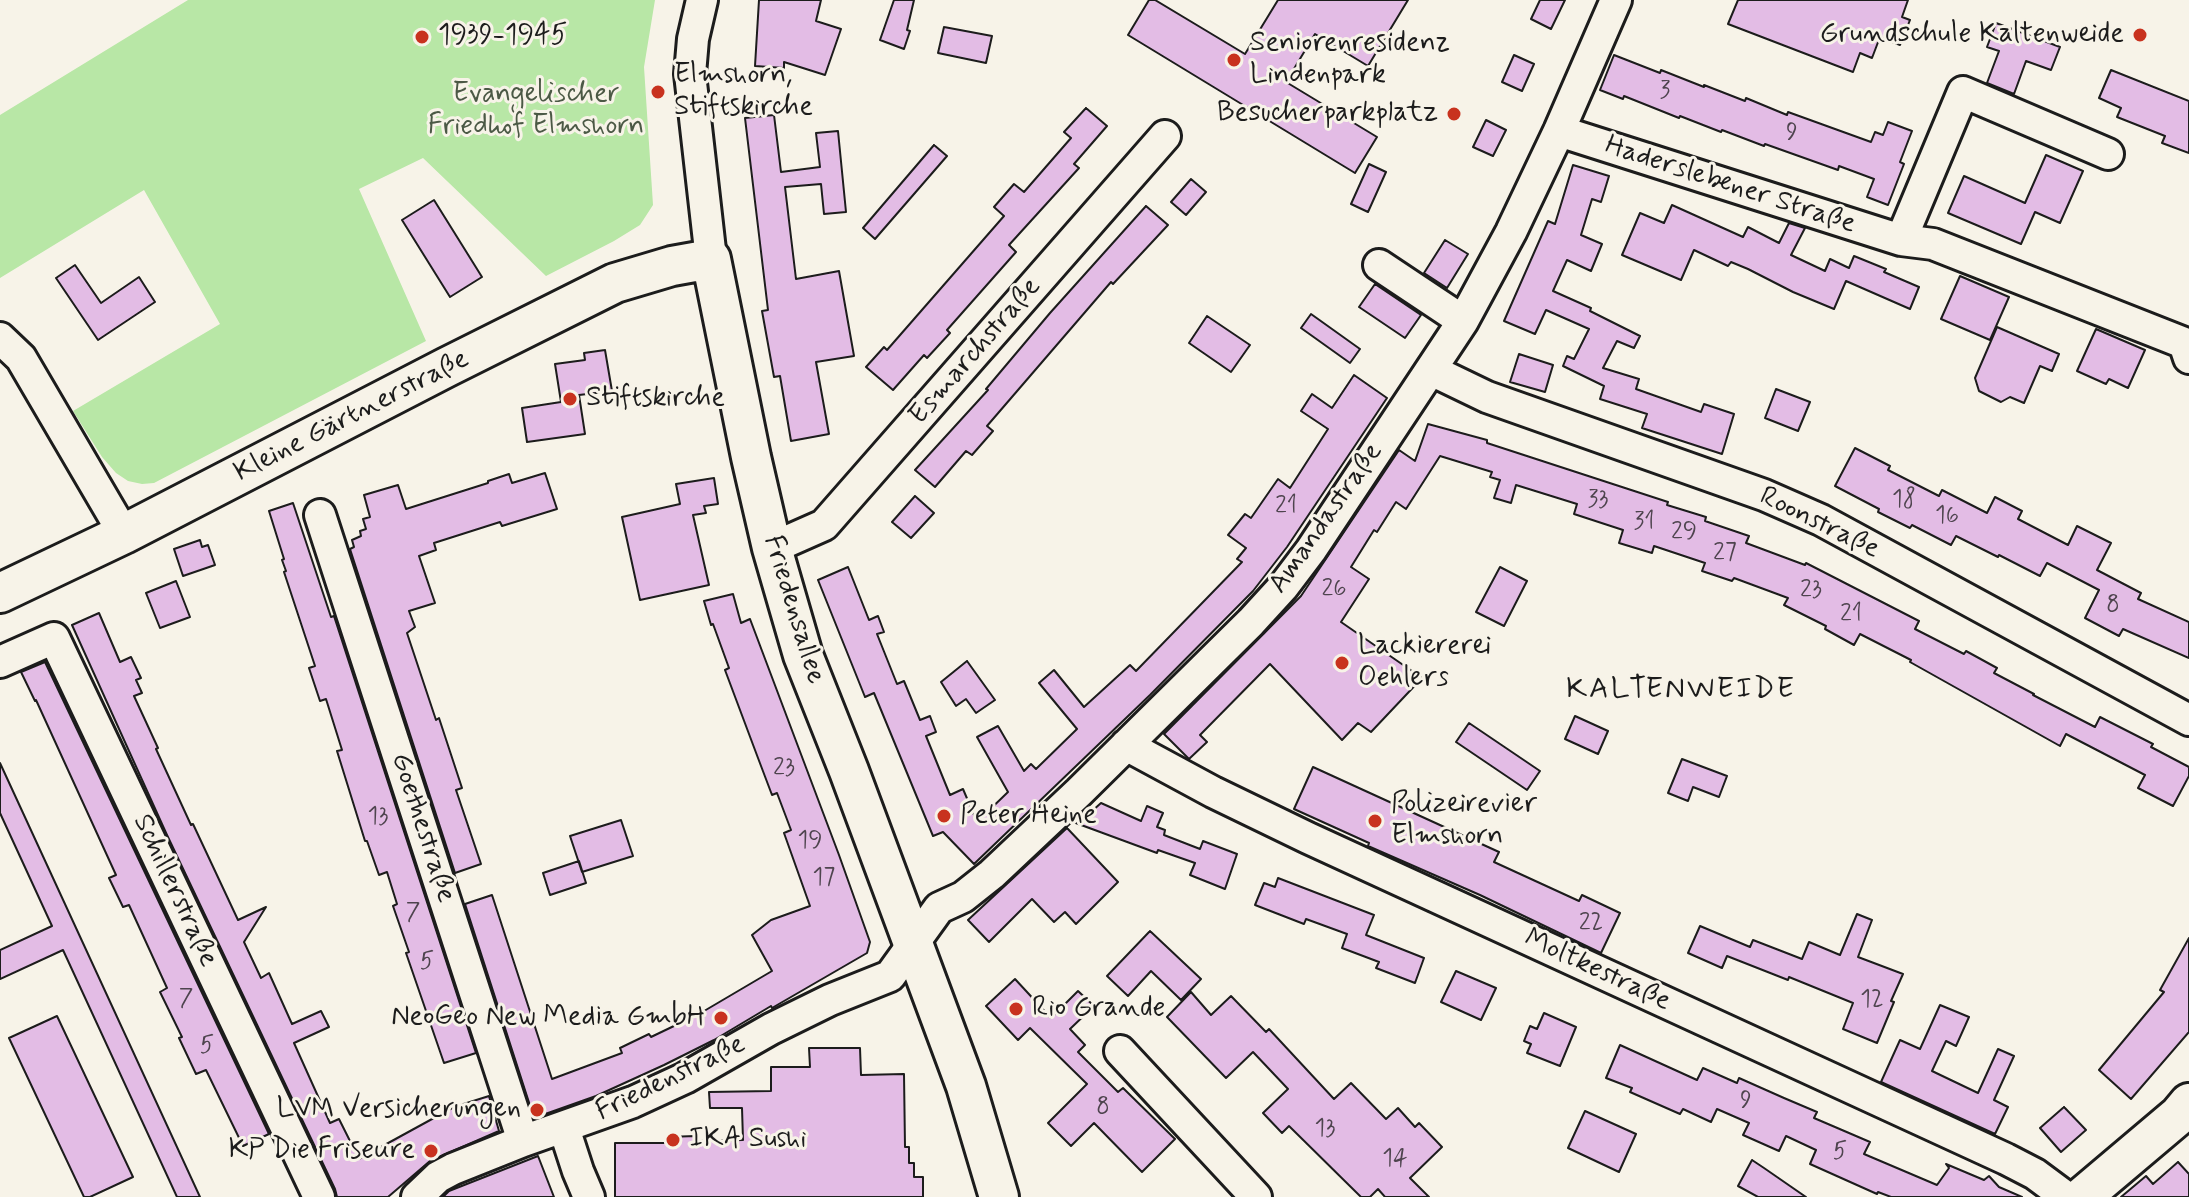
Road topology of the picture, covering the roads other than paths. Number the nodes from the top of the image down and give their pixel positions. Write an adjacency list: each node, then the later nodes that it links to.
1 (702, 0): 7 (street, Friedensallee)
2 (1616, 0): 3 (street, Amandastraße)
3 (1559, 131): 6 (street, Haderslebener Straße); 9 (street, Amandastraße)
4 (1165, 136): 15 (street, Esmarchstraße)
5 (2108, 154): 6 (street)
6 (1901, 240): 11 (street, Haderslebener Straße)
7 (711, 259): 14 (main road, Kleine Gärtnerstraße); 15 (main road, Friedensallee)
8 (1379, 265): 9 (street)
9 (1463, 321): 12 (street, Amandastraße)
10 (0, 338): 14 (street)
11 (2189, 358)
12 (1431, 370): 18 (street, Roonstraße); 19 (street, Amandastraße)
13 (320, 515): 24 (street, Goethestraße)
14 (124, 534): 16 (main road, Kleine Gärtnerstraße)
15 (772, 548): 20 (main road, Friedensallee)
16 (0, 593)
17 (0, 662): 25 (street, Schillerstraße)
18 (2189, 720)
19 (1126, 745): 20 (street, Amandastraße); 30 (street, Moltkestraße)
20 (912, 942): 23 (street, Friedenstraße); 28 (main road, Friedensallee)
21 (1120, 1051): 29 (street)
22 (2189, 1103): 31 (main road)
23 (564, 1128): 24 (street, Friedenstraße); 27 (street)
24 (523, 1141): 26 (street, Friedenstraße)
25 (319, 1197)
26 (417, 1197)
27 (589, 1197)
28 (999, 1197)
29 (1256, 1197)
30 (2066, 1197)
31 (2082, 1197)

